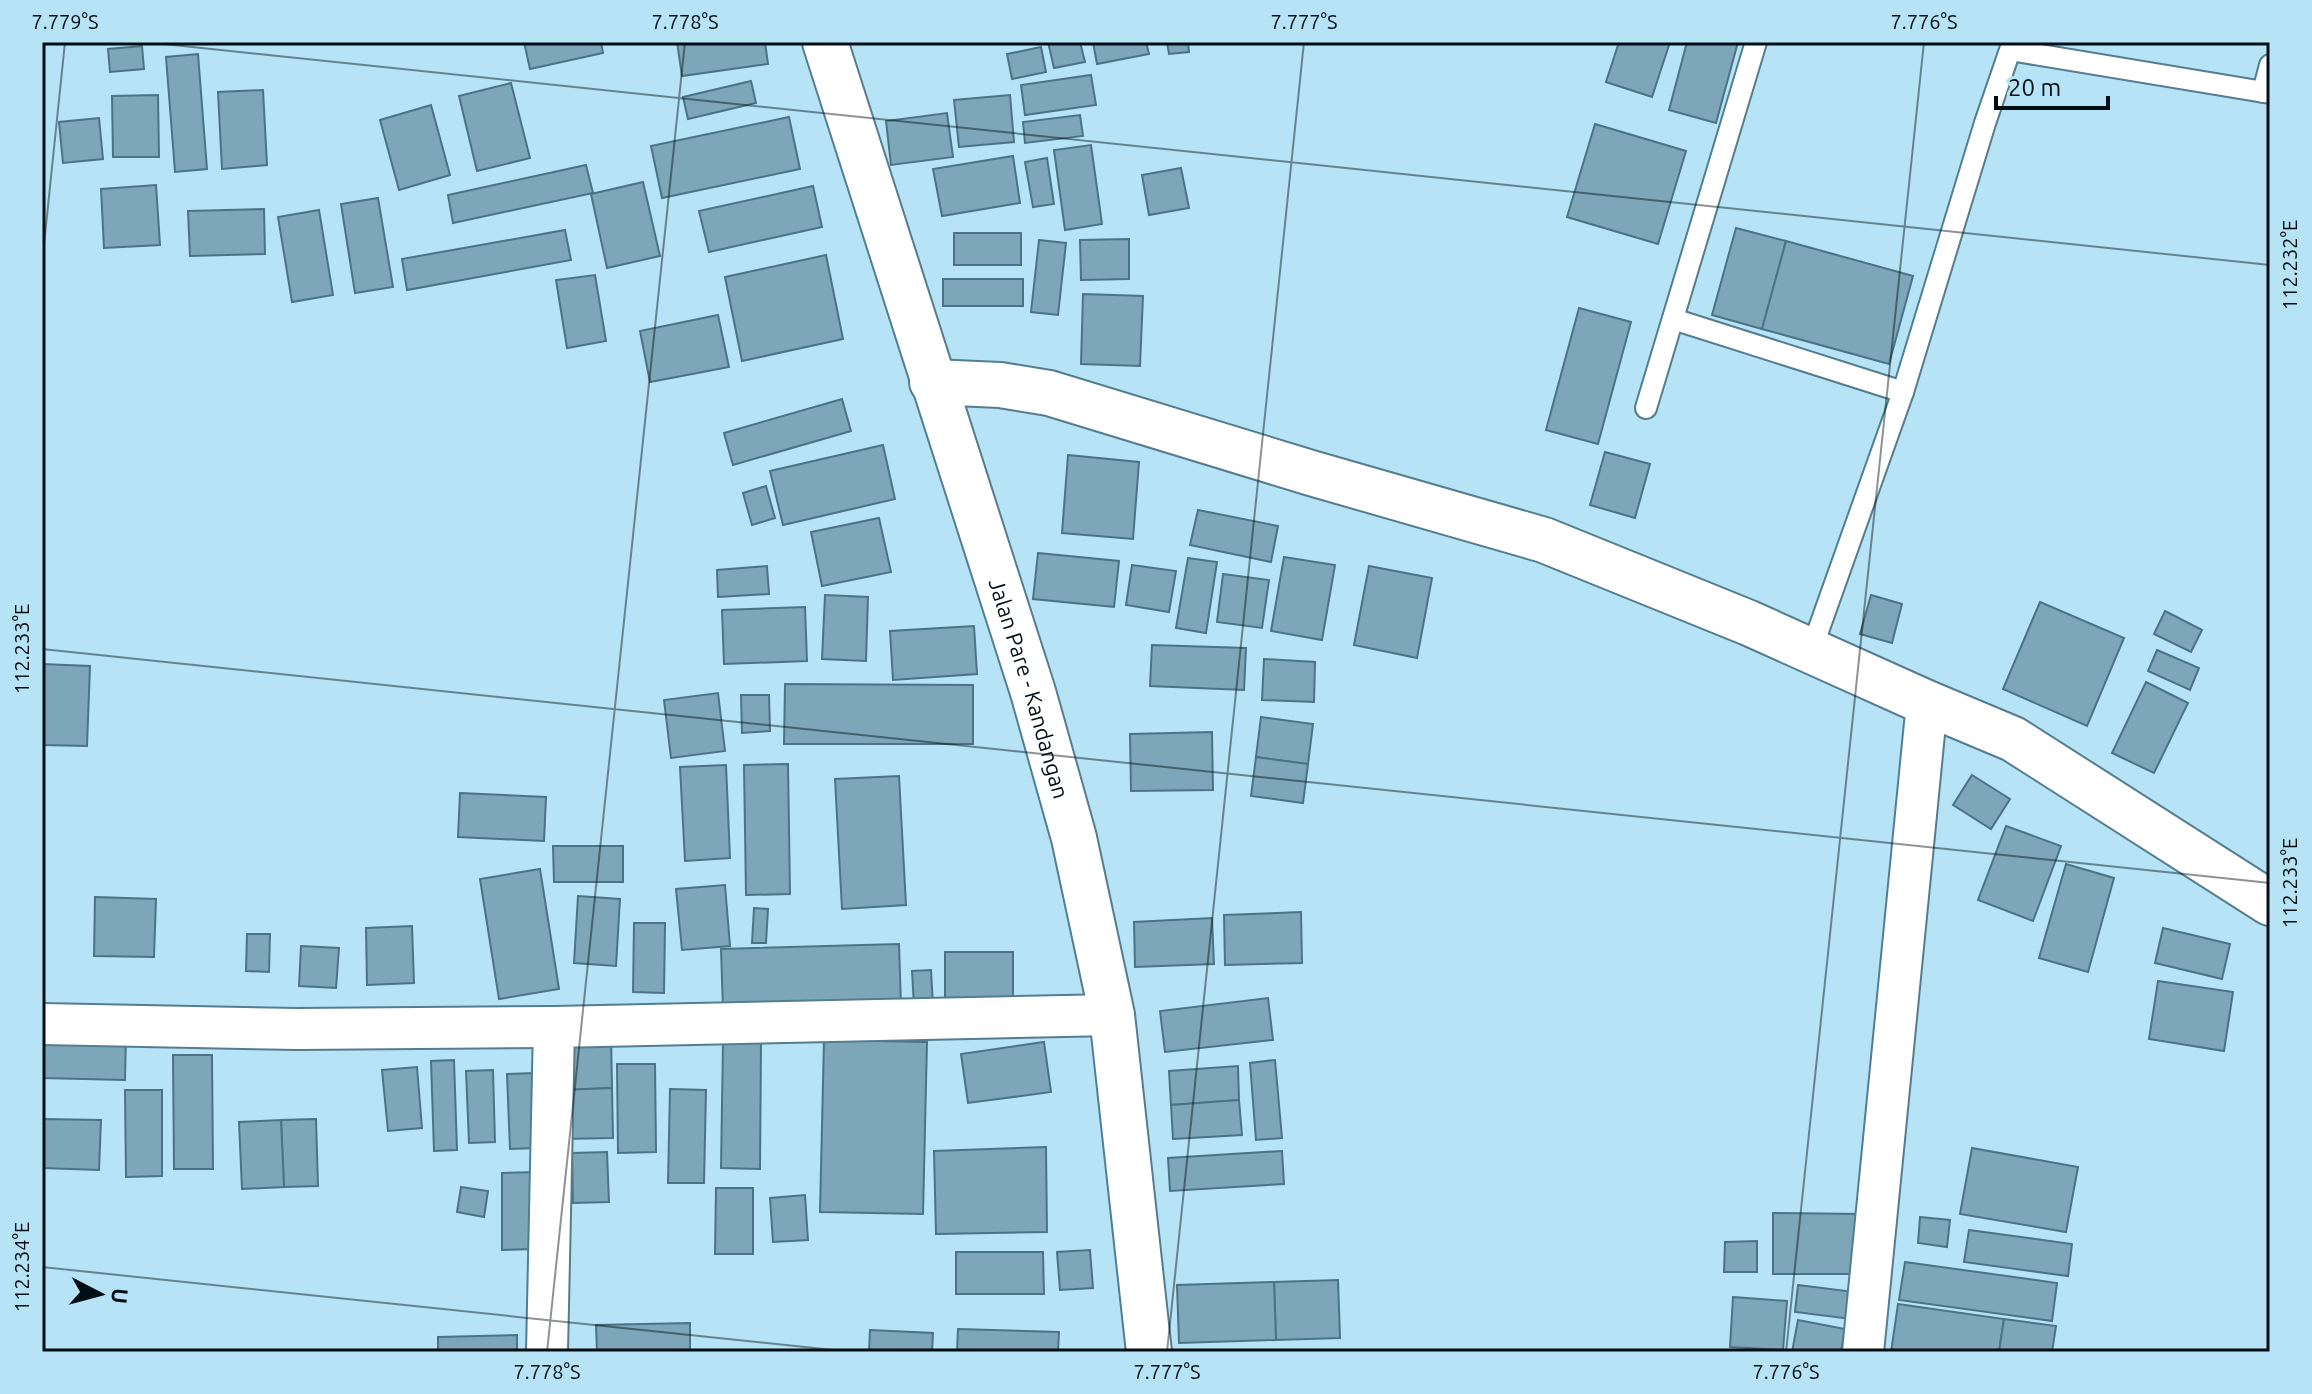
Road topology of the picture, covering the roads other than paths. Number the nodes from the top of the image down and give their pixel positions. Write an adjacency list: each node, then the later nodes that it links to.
1 (825, 42): 8 (street, Jalan Pare - Kandangan)
2 (1756, 42): 7 (lane)
3 (1991, 42): 4 (lane)
4 (2010, 50): 6 (lane); 9 (lane)
5 (2270, 65): 6 (lane)
6 (2266, 93)
7 (1673, 319): 9 (lane); 10 (lane)
8 (932, 382): 11 (street); 14 (street, Jalan Pare - Kandangan)
9 (1903, 392): 11 (lane)
10 (1646, 408)
11 (1811, 651): 12 (street)
12 (1927, 703): 13 (street); 19 (street)
13 (2270, 903)
14 (1112, 1015): 16 (street); 18 (street, Jalan Pare - Kandangan)
15 (42, 1024): 16 (street)
16 (554, 1027): 17 (street)
17 (547, 1352)
18 (1149, 1352)
19 (1863, 1352)

